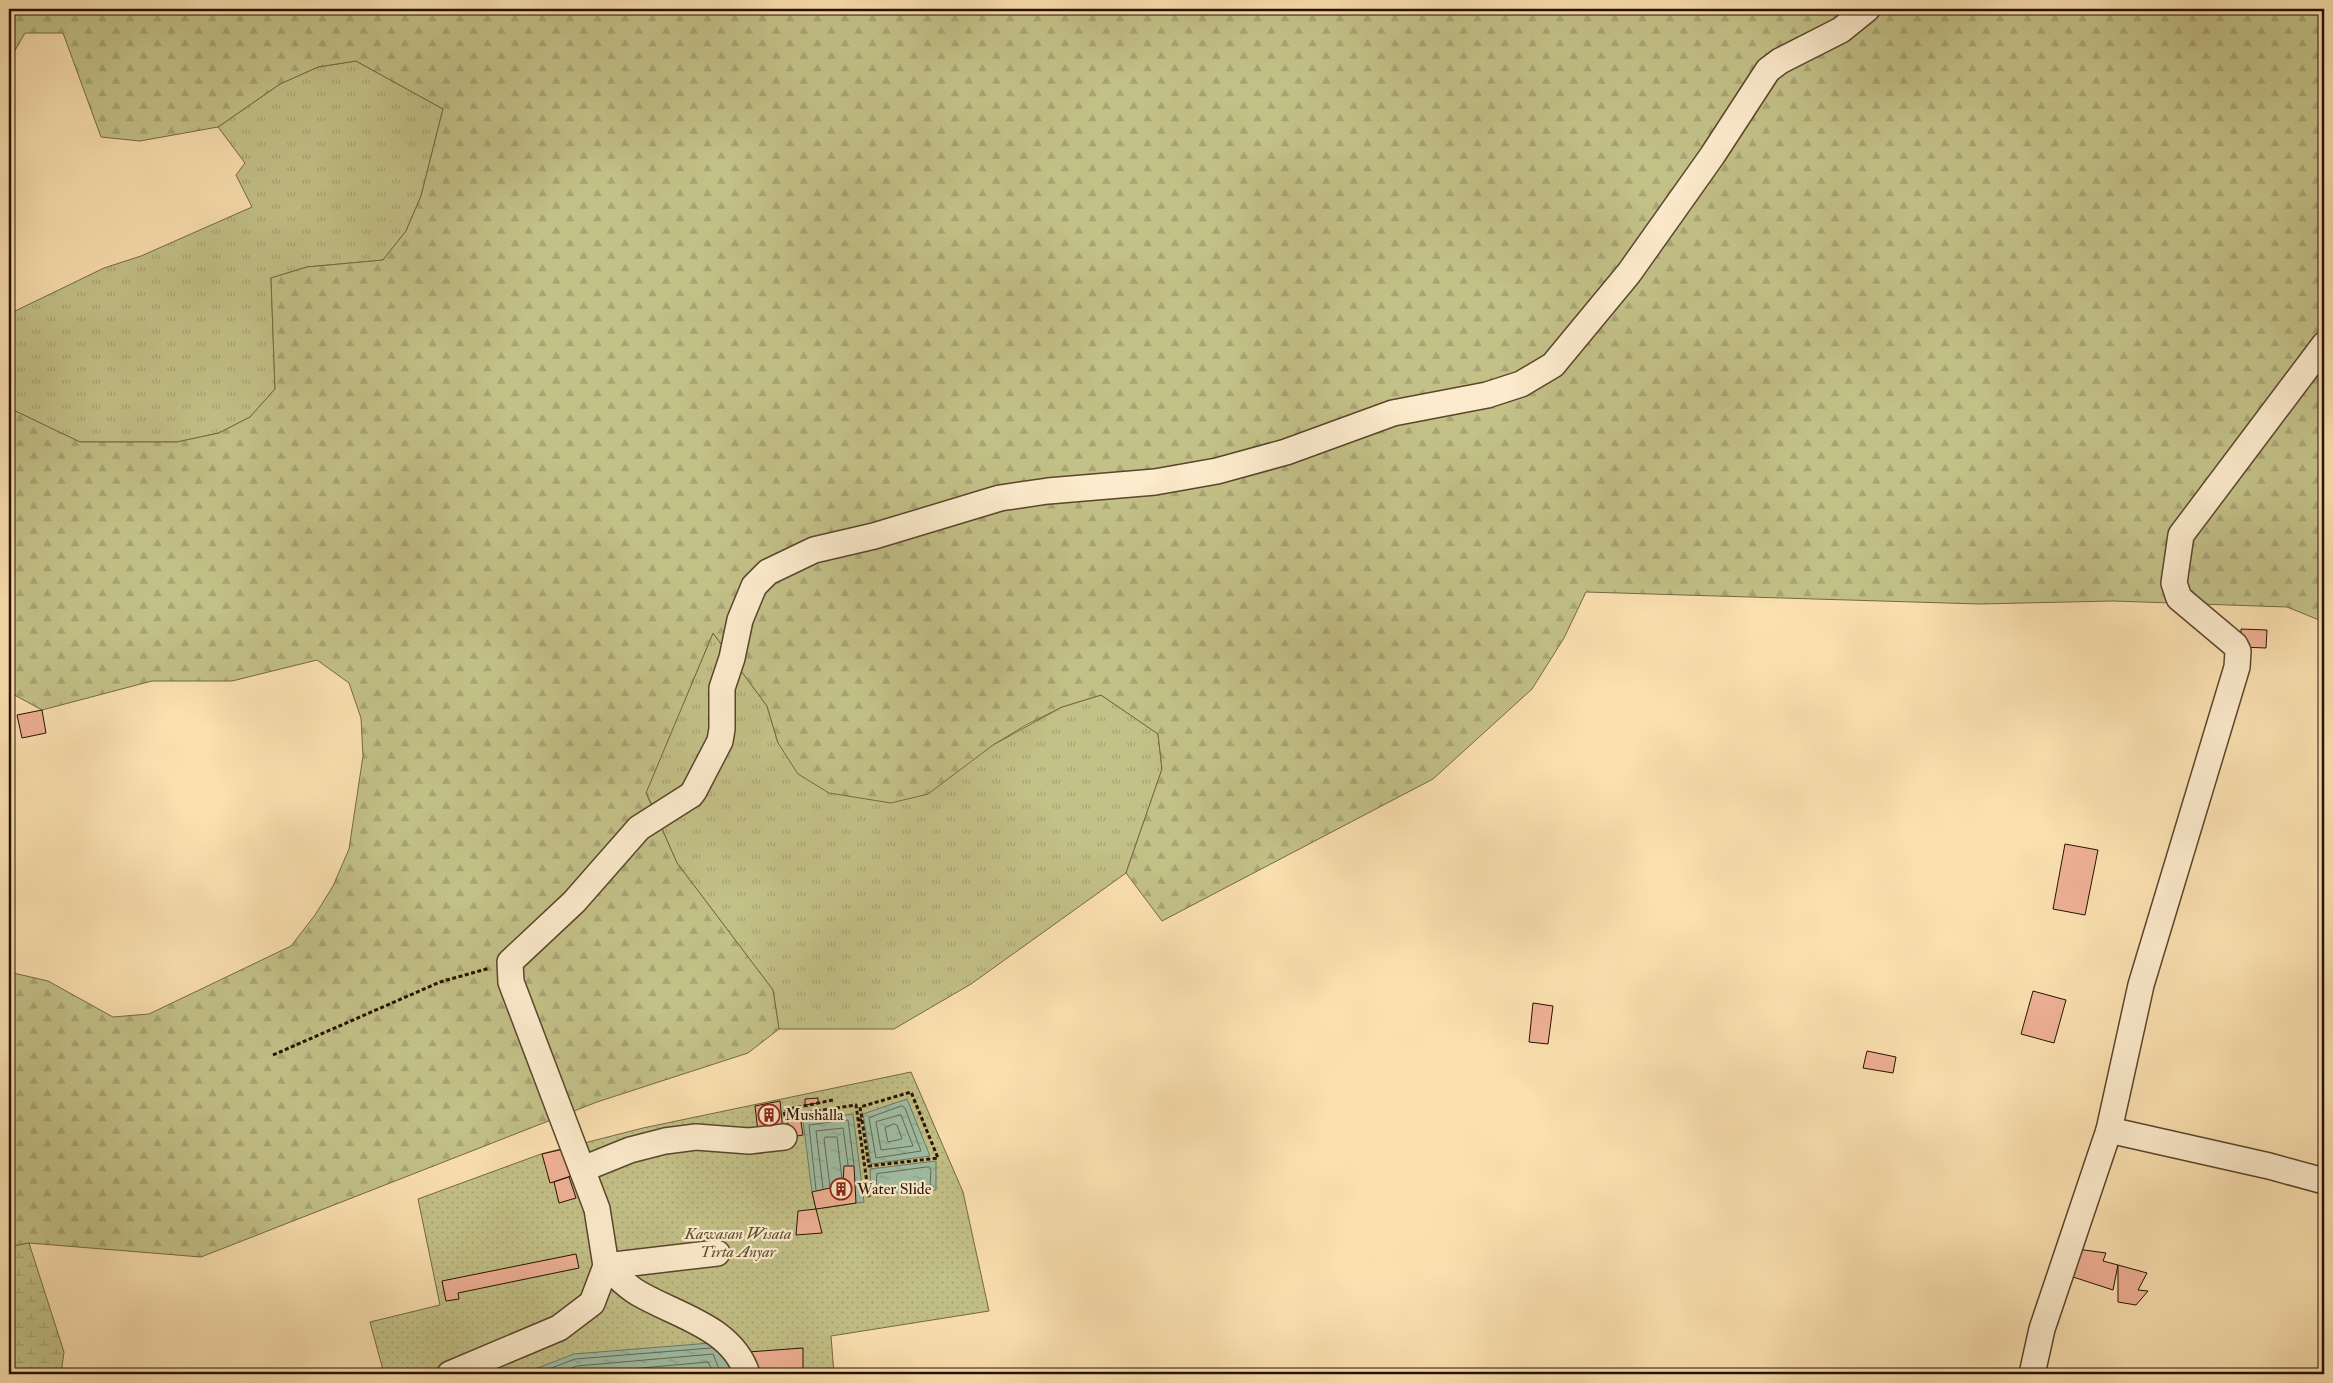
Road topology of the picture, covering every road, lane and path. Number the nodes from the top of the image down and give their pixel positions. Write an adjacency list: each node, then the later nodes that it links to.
1 (1867, 9): 3 (lane)
2 (2324, 345): 8 (lane)
3 (510, 962): 4 (path); 9 (lane)
4 (274, 1055)
5 (833, 1100): 7 (path)
6 (860, 1120): 6 (path); 7 (path); 11 (path)
7 (786, 1123): 9 (lane)
8 (2109, 1130): 10 (lane); 16 (lane)
9 (583, 1169): 13 (lane)
10 (2324, 1181)
11 (869, 1197)
12 (717, 1253): 13 (lane)
13 (606, 1266): 14 (lane); 15 (lane)
14 (450, 1374)
15 (746, 1374)
16 (2032, 1374)

